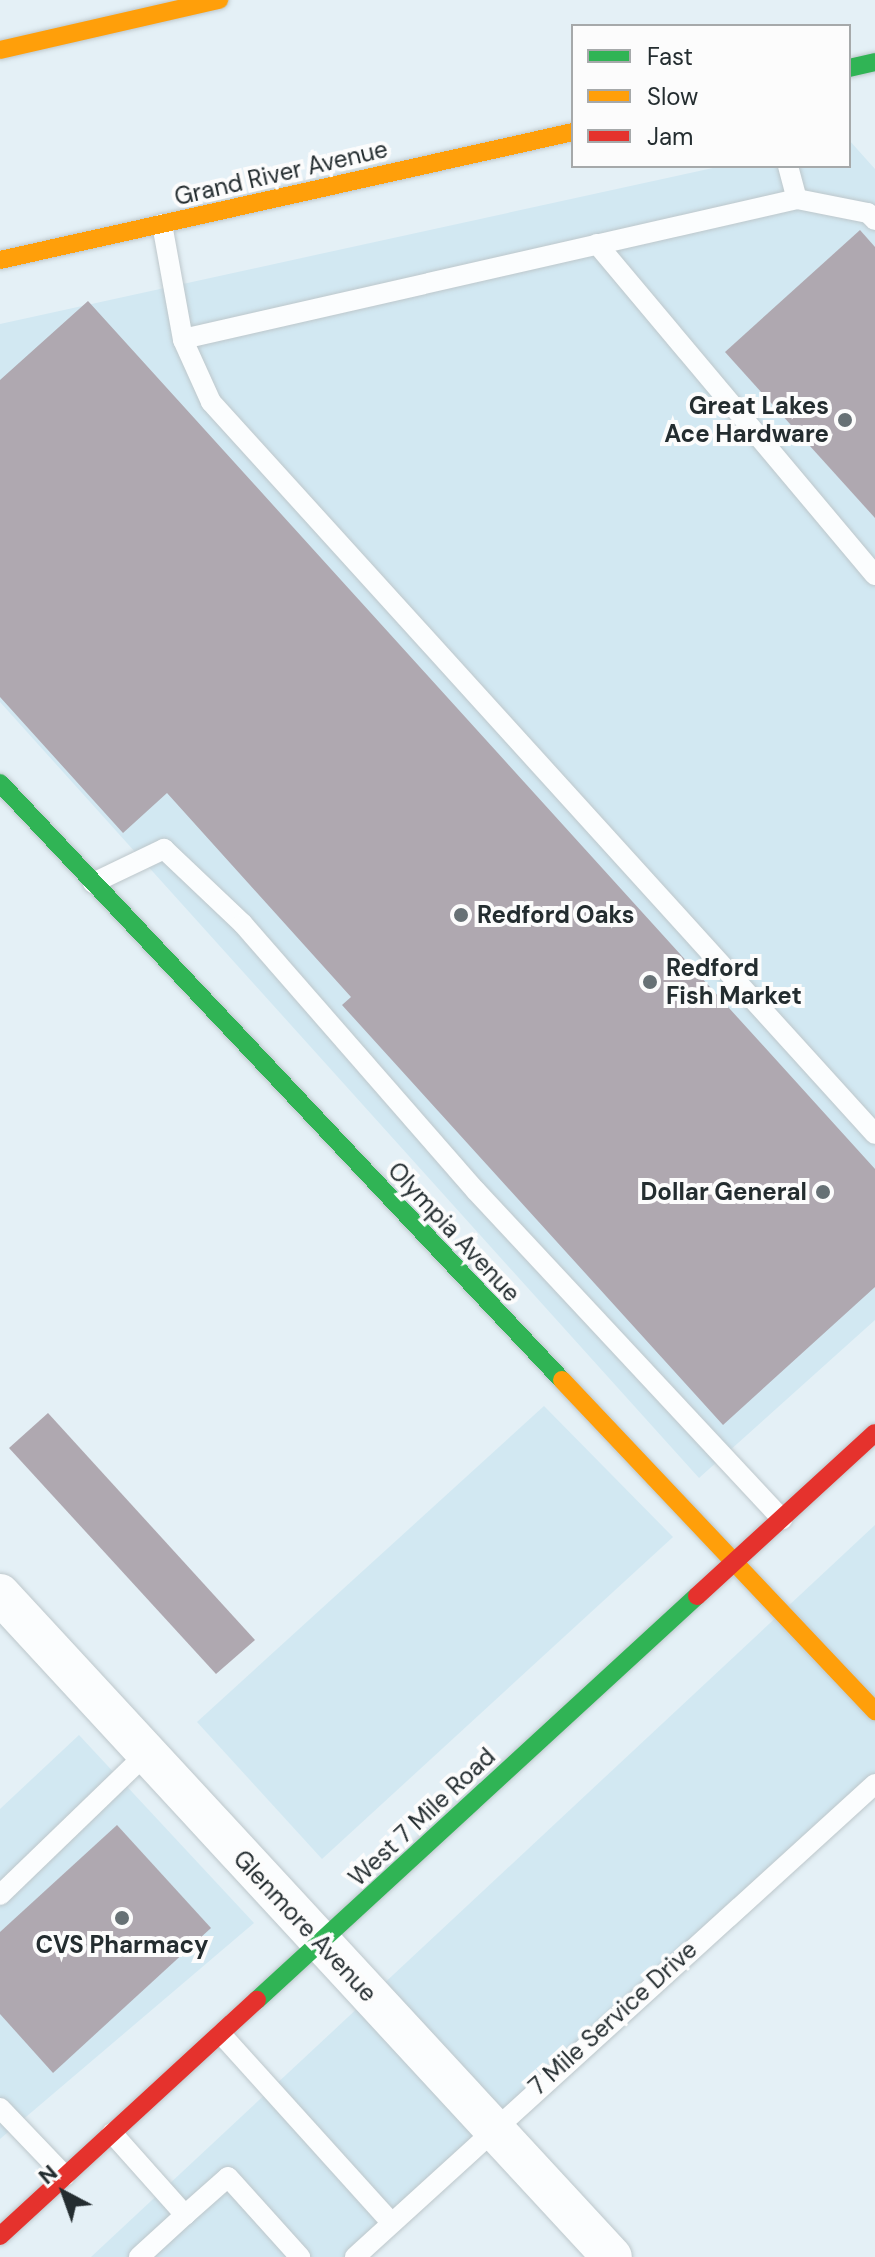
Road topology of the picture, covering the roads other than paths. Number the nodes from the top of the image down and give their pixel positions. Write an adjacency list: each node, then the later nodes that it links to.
1 (219, 0): 2 (main road)
2 (0, 50)
3 (875, 62): 4 (main road)
4 (851, 68)
5 (571, 132): 9 (main road, Grand River Avenue)
6 (789, 168): 7 (lane)
7 (797, 199): 8 (lane); 10 (lane)
8 (875, 220)
9 (162, 224): 11 (main road, Grand River Avenue); 12 (lane)
10 (597, 244): 12 (lane); 13 (lane)
11 (0, 260)
12 (183, 339): 16 (lane)
13 (875, 575)
14 (0, 783): 15 (main road, Olympia Avenue)
15 (93, 883): 18 (lane); 19 (main road, Olympia Avenue)
16 (875, 1134)
17 (875, 1433): 18 (main road, West 7 Mile Road)
18 (782, 1519): 19 (main road, West 7 Mile Road)
19 (733, 1564): 21 (main road, Olympia Avenue); 25 (main road, West 7 Mile Road)
20 (0, 1594): 22 (street, Glenmore Avenue)
21 (875, 1711)
22 (148, 1752): 24 (lane); 25 (street, Glenmore Avenue)
23 (875, 1784): 28 (lane, 7 Mile Service Drive)
24 (0, 1895)
25 (319, 1944): 26 (main road, West 7 Mile Road); 28 (street, Glenmore Avenue)
26 (221, 2034): 29 (main road, West 7 Mile Road); 32 (lane)
27 (0, 2108): 30 (lane)
28 (490, 2126): 32 (lane); 37 (lane, 7 Mile Service Drive); 38 (street, Glenmore Avenue)
29 (112, 2133): 30 (main road, West 7 Mile Road); 31 (lane)
30 (65, 2176): 33 (main road, West 7 Mile Road)
31 (185, 2215): 34 (lane); 35 (lane)
32 (388, 2219): 36 (lane)
33 (0, 2236)
34 (139, 2257)
35 (300, 2257)
36 (347, 2257)
37 (355, 2257)
38 (612, 2257)

